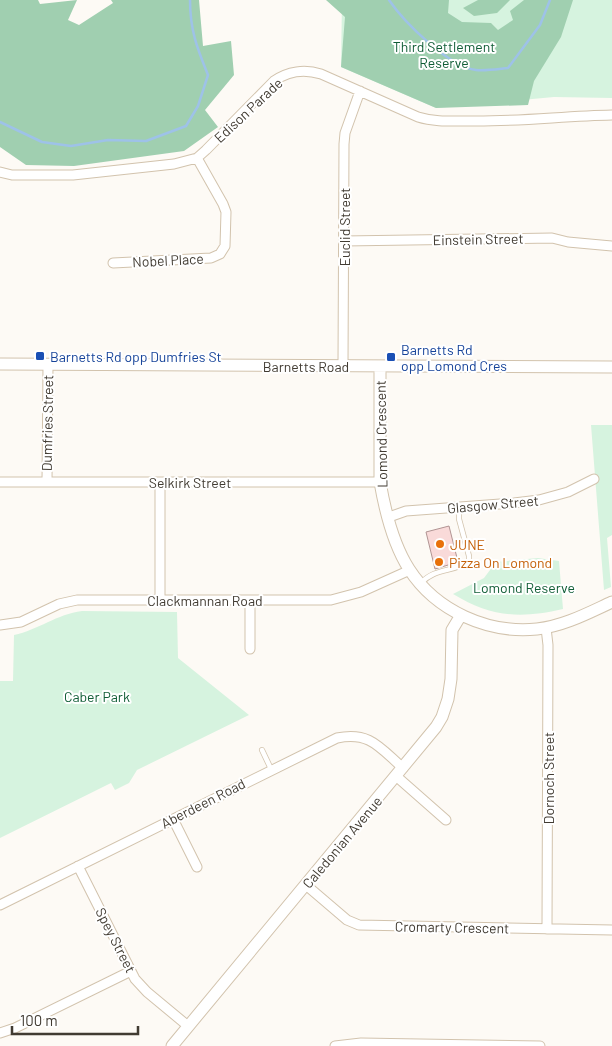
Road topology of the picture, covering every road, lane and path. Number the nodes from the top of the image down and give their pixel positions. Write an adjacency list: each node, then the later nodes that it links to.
1 (360, 91): 2 (street, Edison Parade); 3 (street, Edison Parade); 5 (street, Euclid Street)
2 (612, 115)
3 (197, 158): 4 (street); 7 (street, Nobel Place)
4 (0, 172)
5 (344, 242): 6 (street, Einstein Street); 10 (street, Euclid Street)
6 (612, 246)
7 (113, 263)
8 (0, 364): 9 (street, Barnetts Road)
9 (48, 365): 10 (street, Barnetts Road); 15 (street, Dumfries Street)
10 (343, 366): 11 (street, Barnetts Road)
11 (380, 366): 12 (street, Barnetts Road); 17 (street, Lomond Crescent)
12 (612, 367)
13 (594, 480): 18 (street, Glasgow Street)
14 (0, 482): 15 (street, Selkirk Street)
15 (46, 482): 16 (street, Selkirk Street)
16 (160, 482): 17 (street, Selkirk Street); 22 (street)
17 (380, 482): 19 (street, Lomond Crescent)
18 (459, 507): 19 (street, Glasgow Street); 21 (lane)
19 (389, 517): 20 (street, Lomond Crescent)
20 (410, 570): 21 (street, Lomond Crescent); 23 (street, Clackmannan Road)
21 (421, 583): 25 (street, Lomond Crescent)
22 (160, 599): 23 (street, Clackmannan Road); 26 (street, Clackmannan Road)
23 (250, 600): 28 (street)
24 (612, 602): 27 (street, Lomond Crescent)
25 (461, 615): 27 (street, Lomond Crescent); 31 (street, Caledonian Avenue)
26 (0, 625)
27 (546, 628): 38 (street, Dornoch Street)
28 (250, 649)
29 (262, 750): 30 (lane)
30 (271, 769): 31 (street, Aberdeen Road); 32 (street, Aberdeen Road)
31 (400, 772): 33 (street, Aberdeen Road); 36 (street, Caledonian Avenue)
32 (173, 819): 34 (street, Aberdeen Road); 35 (street)
33 (446, 820)
34 (78, 866): 37 (street, Aberdeen Road); 40 (street, Spey Street)
35 (197, 867)
36 (306, 885): 38 (street, Cromarty Crescent); 41 (street, Caledonian Avenue)
37 (0, 905)
38 (547, 929): 39 (street, Cromarty Crescent)
39 (612, 930)
40 (131, 971): 41 (street, Spey Street); 42 (street)
41 (188, 1026): 43 (street, Caledonian Avenue)
42 (0, 1033)
43 (172, 1046)
44 (335, 1046): 45 (street)
45 (540, 1046)

